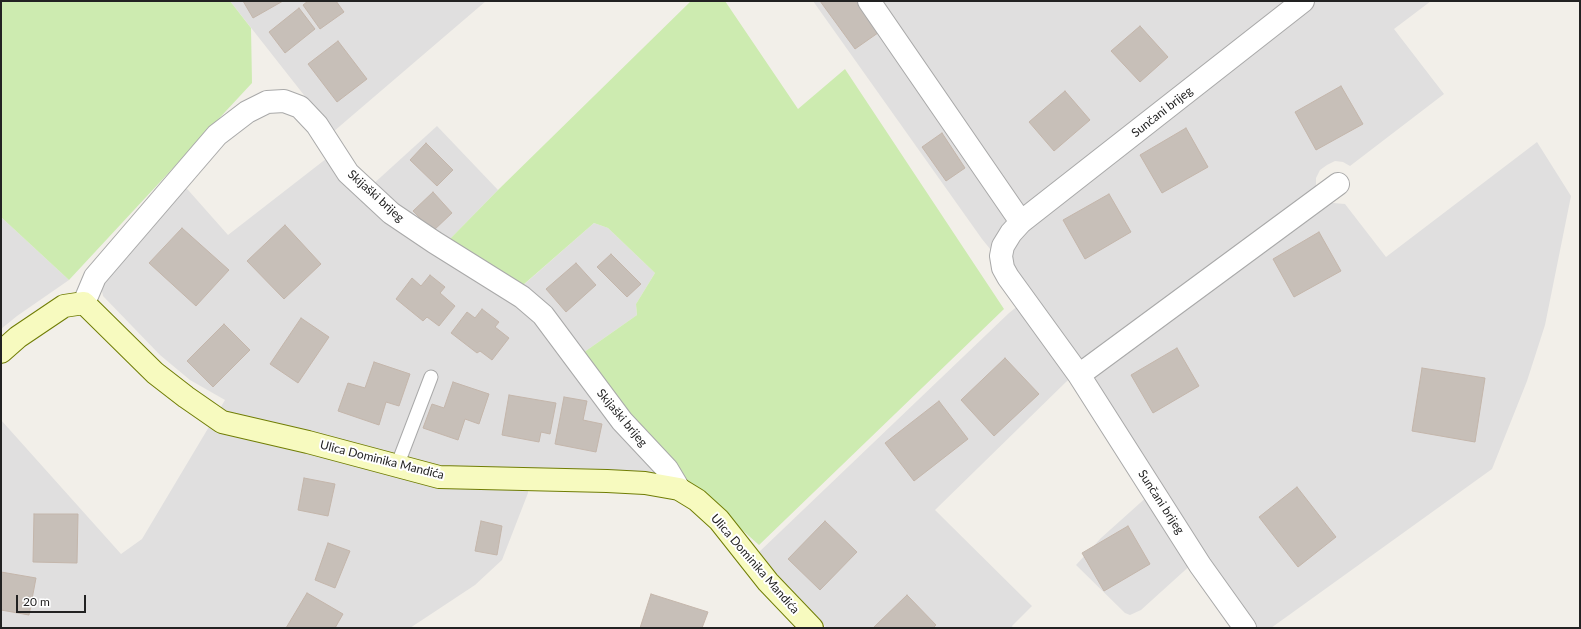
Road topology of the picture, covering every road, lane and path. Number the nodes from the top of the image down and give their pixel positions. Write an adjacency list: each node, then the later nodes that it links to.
1 (869, 1): 4 (street)
2 (1303, 1): 4 (street, Sunčani brijeg)
3 (1338, 184): 7 (street)
4 (1021, 222): 7 (street, Sunčani brijeg)
5 (84, 303): 6 (street); 9 (street, Ulica Dominika Mandića); 10 (street, Skijaški brijeg)
6 (1, 352)
7 (1079, 375): 12 (street, Sunčani brijeg)
8 (431, 377): 9 (lane)
9 (397, 466): 10 (street, Ulica Dominika Mandića)
10 (680, 489): 11 (street, Ulica Dominika Mandića)
11 (812, 628)
12 (1245, 628)

